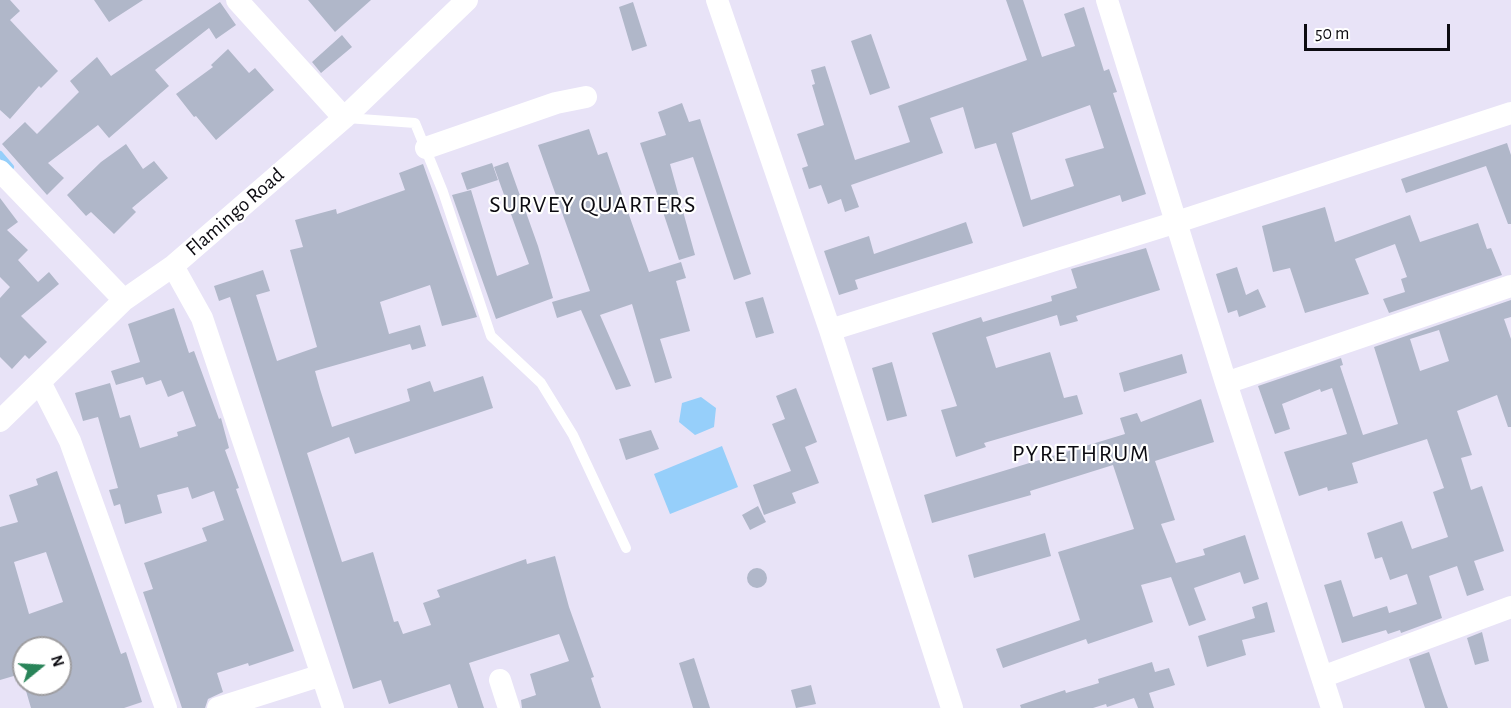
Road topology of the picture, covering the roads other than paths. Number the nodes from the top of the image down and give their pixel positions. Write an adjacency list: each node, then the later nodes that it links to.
1 (237, 0): 7 (street)
2 (466, 0): 7 (street, Flamingo Road)
3 (717, 0): 14 (street)
4 (1107, 0): 10 (street)
5 (586, 97): 8 (street)
6 (1511, 113): 10 (street)
7 (344, 118): 8 (lane); 11 (street, Flamingo Road)
8 (426, 148): 18 (lane)
9 (0, 171): 13 (street)
10 (1177, 222): 14 (street); 15 (street)
11 (173, 266): 13 (street, Flamingo Road); 20 (street)
12 (1511, 286): 15 (street)
13 (124, 300): 16 (street, Flamingo Road)
14 (830, 330): 27 (street)
15 (1226, 383): 21 (street)
16 (40, 384): 17 (street, Flamingo Road); 23 (street)
17 (0, 421)
18 (626, 548)
19 (1511, 607): 21 (street)
20 (322, 675): 24 (street); 25 (street)
21 (1322, 677): 28 (street)
22 (500, 680): 26 (street)
23 (166, 708)
24 (218, 708)
25 (333, 708)
26 (509, 708)
27 (952, 708)
28 (1332, 708)

